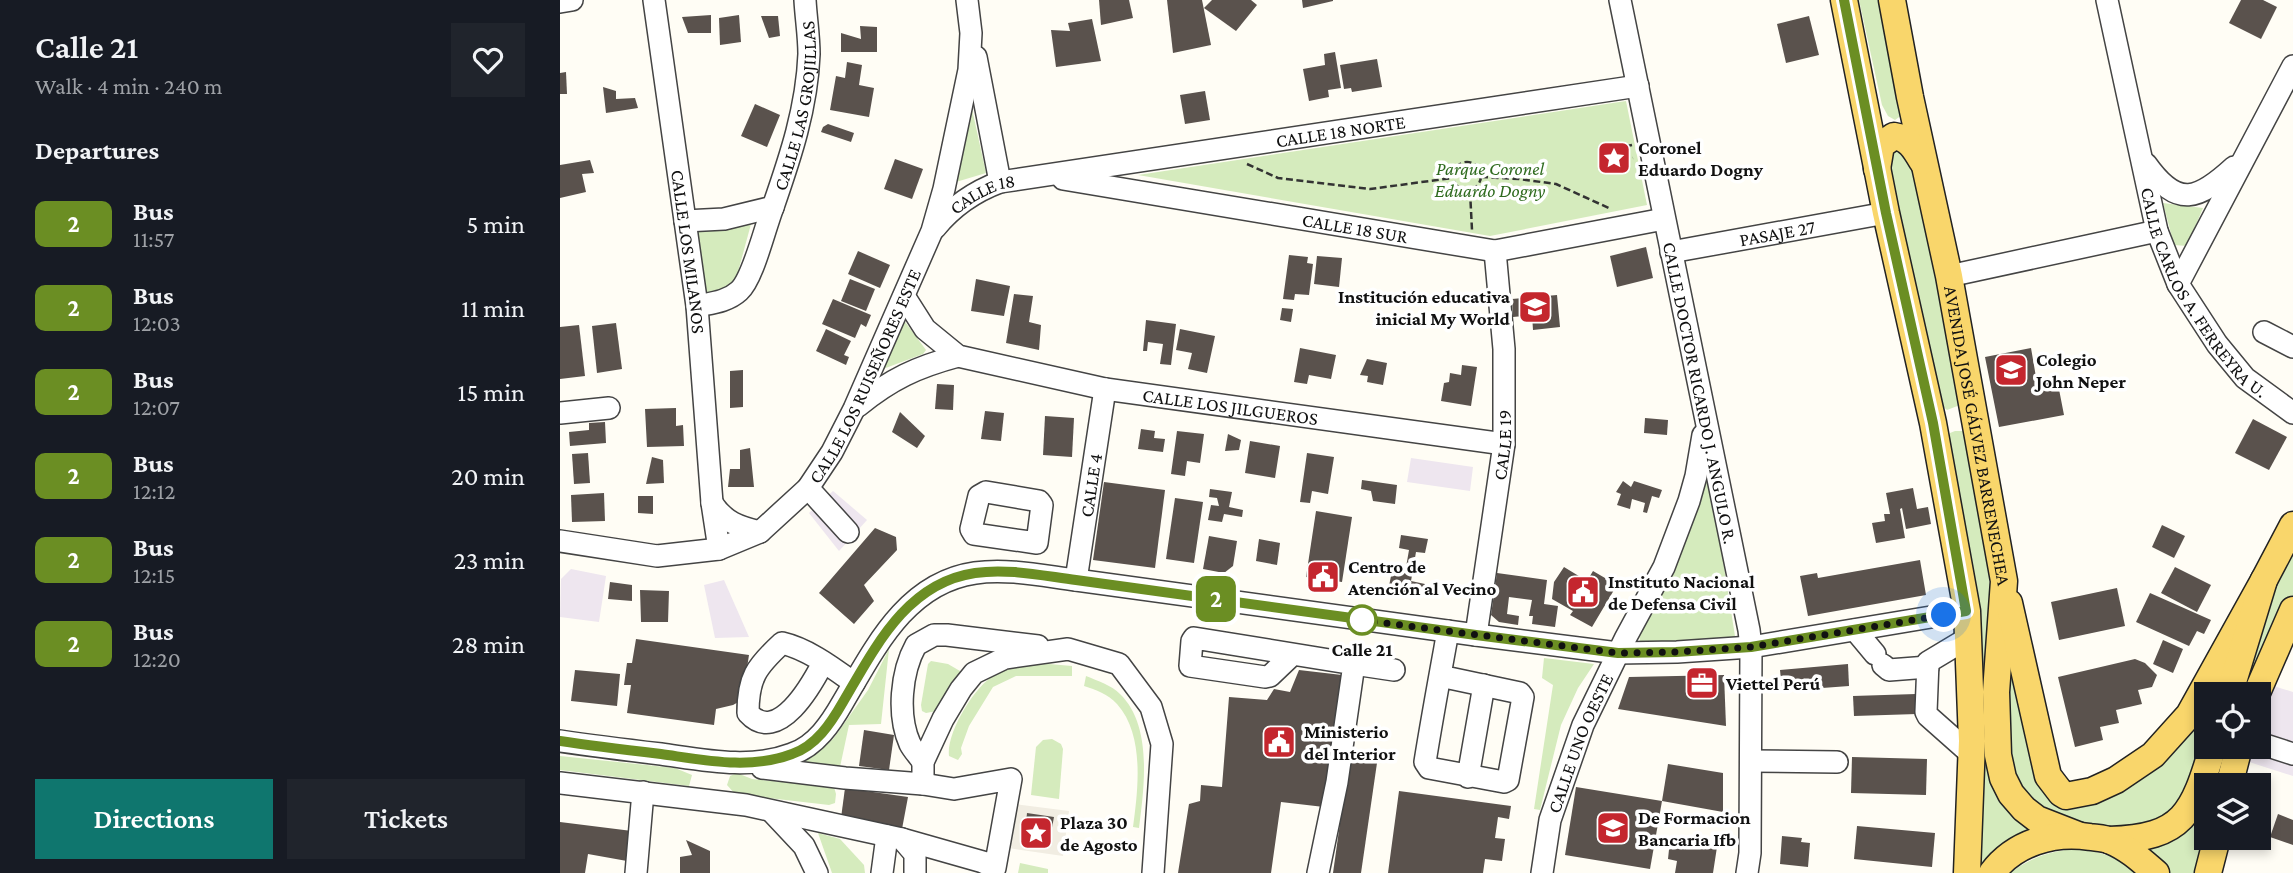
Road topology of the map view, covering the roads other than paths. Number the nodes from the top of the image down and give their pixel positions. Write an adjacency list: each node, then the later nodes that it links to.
1 (572, 0): 9 (street)
2 (654, 0): 24 (street, CALLE LOS MILANOS)
3 (805, 0): 21 (street, CALLE LAS GROJILLAS)
4 (967, 0): 10 (street, CALLE LOS RUISEÑORES ESTE)
5 (1620, 0): 12 (street, CALLE DOCTOR RICARDO J. ANGULO R.)
6 (1844, 0): 14 (main road, AVENIDA JOSÉ GÁLVEZ BARRENECHEA)
7 (1892, 0): 13 (main road, AVENIDA JOSÉ GÁLVEZ BARRENECHEA)
8 (2107, 0): 15 (street, CALLE CARLOS A. FERREYRA U.)
9 (560, 2)
10 (971, 33): 20 (street); 25 (street, CALLE LOS RUISEÑORES ESTE)
11 (2293, 66): 16 (street)
12 (1637, 86): 19 (street, CALLE 18 NORTE); 23 (street, CALLE DOCTOR RICARDO J. ANGULO R.)
13 (1910, 97): 14 (main road); 17 (main road, AVENIDA JOSÉ GÁLVEZ BARRENECHEA)
14 (1863, 100): 18 (main road, AVENIDA JOSÉ GÁLVEZ BARRENECHEA)
15 (2140, 156): 16 (street, CALLE CARLOS A. FERREYRA U.); 26 (street, CALLE CARLOS A. FERREYRA U.)
16 (2246, 156): 30 (street)
17 (1925, 165): 18 (main road); 29 (main road, AVENIDA JOSÉ GÁLVEZ BARRENECHEA)
18 (1877, 171): 22 (main road, AVENIDA JOSÉ GÁLVEZ BARRENECHEA)
19 (1044, 176): 20 (street, CALLE 18); 27 (street, CALLE 18 SUR)
20 (1000, 182): 25 (street, CALLE 18)
21 (773, 207): 24 (street, CALLE LAS GROJILLAS); 32 (street, CALLE LAS GROJILLAS)
22 (1886, 213): 28 (street, PASAJE 27); 43 (main road, AVENIDA JOSÉ GÁLVEZ BARRENECHEA)
23 (1664, 219): 27 (street, CALLE 18 SUR); 28 (street, CALLE DOCTOR RICARDO J. ANGULO R.)
24 (685, 221): 32 (street, CALLE LOS MILANOS)
25 (932, 231): 31 (street, CALLE LOS RUISEÑORES ESTE)
26 (2157, 231): 29 (street); 30 (street, CALLE CARLOS A. FERREYRA U.)
27 (1495, 251): 44 (street, CALLE 19)
28 (1671, 252): 42 (street, CALLE DOCTOR RICARDO J. ANGULO R.)
29 (1949, 276): 41 (main road, AVENIDA JOSÉ GÁLVEZ BARRENECHEA)
30 (2178, 284): 40 (street, CALLE CARLOS A. FERREYRA U.)
31 (904, 296): 35 (street, CALLE LOS JILGUEROS); 38 (street, CALLE LOS RUISEÑORES ESTE)
32 (697, 306): 46 (street, CALLE LOS MILANOS)
33 (2264, 332): 34 (street)
34 (2293, 347)
35 (958, 356): 36 (street, CALLE LOS JILGUEROS); 38 (street, CALLE LOS JILGUEROS)
36 (1105, 389): 44 (street, CALLE LOS JILGUEROS); 54 (street, CALLE 4)
37 (609, 408): 39 (street)
38 (854, 409): 45 (street, CALLE LOS RUISEÑORES ESTE)
39 (560, 412)
40 (2293, 413)
41 (1974, 416): 43 (main road); 56 (main road, AVENIDA JOSÉ GÁLVEZ BARRENECHEA)
42 (1706, 423): 63 (street, CALLE DOCTOR RICARDO J. ANGULO R.); 65 (street, CALLE UNO OESTE)
43 (1933, 423): 58 (main road, AVENIDA JOSÉ GÁLVEZ BARRENECHEA)
44 (1504, 444): 61 (street, CALLE 19)
45 (808, 488): 48 (street, CALLE LOS RUISEÑORES ESTE); 49 (street)
46 (712, 503): 48 (street); 52 (street, CALLE LOS MILANOS)
47 (2293, 525): 55 (main road)
48 (760, 532): 52 (street, CALLE LOS RUISEÑORES ESTE)
49 (849, 532)
50 (1005, 538): 53 (street)
51 (560, 541): 52 (street, CALLE LOS RUISEÑORES ESTE)
52 (719, 549)
53 (1002, 573): 54 (street); 74 (street)
54 (1076, 580): 60 (street)
55 (2264, 580): 56 (main road); 72 (main road)
56 (2004, 581): 92 (main road, AVENIDA JOSÉ GÁLVEZ BARRENECHEA)
57 (2293, 610): 73 (main road)
58 (1966, 611): 59 (street); 62 (main road, AVENIDA JOSÉ GÁLVEZ BARRENECHEA)
59 (1855, 630): 63 (street); 69 (street)
60 (1448, 631): 61 (street); 71 (street)
61 (1476, 635): 65 (street)
62 (1968, 638): 69 (street); 79 (main road, AVENIDA JOSÉ GÁLVEZ BARRENECHEA)
63 (1751, 647): 65 (street); 82 (street, CALLE DOCTOR RICARDO J. ANGULO R.)
64 (1068, 649): 83 (street); 83 (street); 100 (street)
65 (1618, 653): 102 (street, CALLE UNO OESTE)
66 (823, 663): 74 (street)
67 (1354, 664): 68 (street); 70 (street); 101 (street)
68 (1190, 666)
69 (1928, 667): 79 (street)
70 (1394, 670)
71 (1440, 676): 75 (street); 86 (street)
72 (2233, 682)
73 (2262, 682)
74 (854, 683): 85 (street)
75 (1483, 685): 86 (street); 86 (street)
76 (560, 741): 81 (street)
77 (2271, 747): 78 (street)
78 (2293, 754)
79 (1972, 755): 104 (main road, AVENIDA JOSÉ GÁLVEZ BARRENECHEA)
80 (2209, 759): 94 (main road)
81 (713, 761): 85 (street); 90 (street)
82 (1751, 761): 84 (street); 103 (street, CALLE DOCTOR RICARDO J. ANGULO R.)
83 (923, 762): 88 (street)
84 (1837, 762)
85 (747, 763): 88 (street)
86 (1468, 777)
87 (560, 783): 89 (street)
88 (923, 784): 93 (street)
89 (643, 792): 90 (street); 96 (street)
90 (710, 799): 91 (street)
91 (773, 813): 93 (street); 97 (street)
92 (2078, 835): 94 (main road); 105 (main road)
93 (894, 838): 98 (street); 99 (street)
94 (2109, 840): 106 (main road)
95 (2214, 850): 107 (main road)
96 (636, 873)
97 (817, 873)
98 (883, 873)
99 (915, 873)
100 (1153, 873)
101 (1318, 873)
102 (1542, 873)
103 (1747, 873)
104 (1967, 873)
105 (1992, 873)
106 (2156, 873)
107 (2208, 873)

